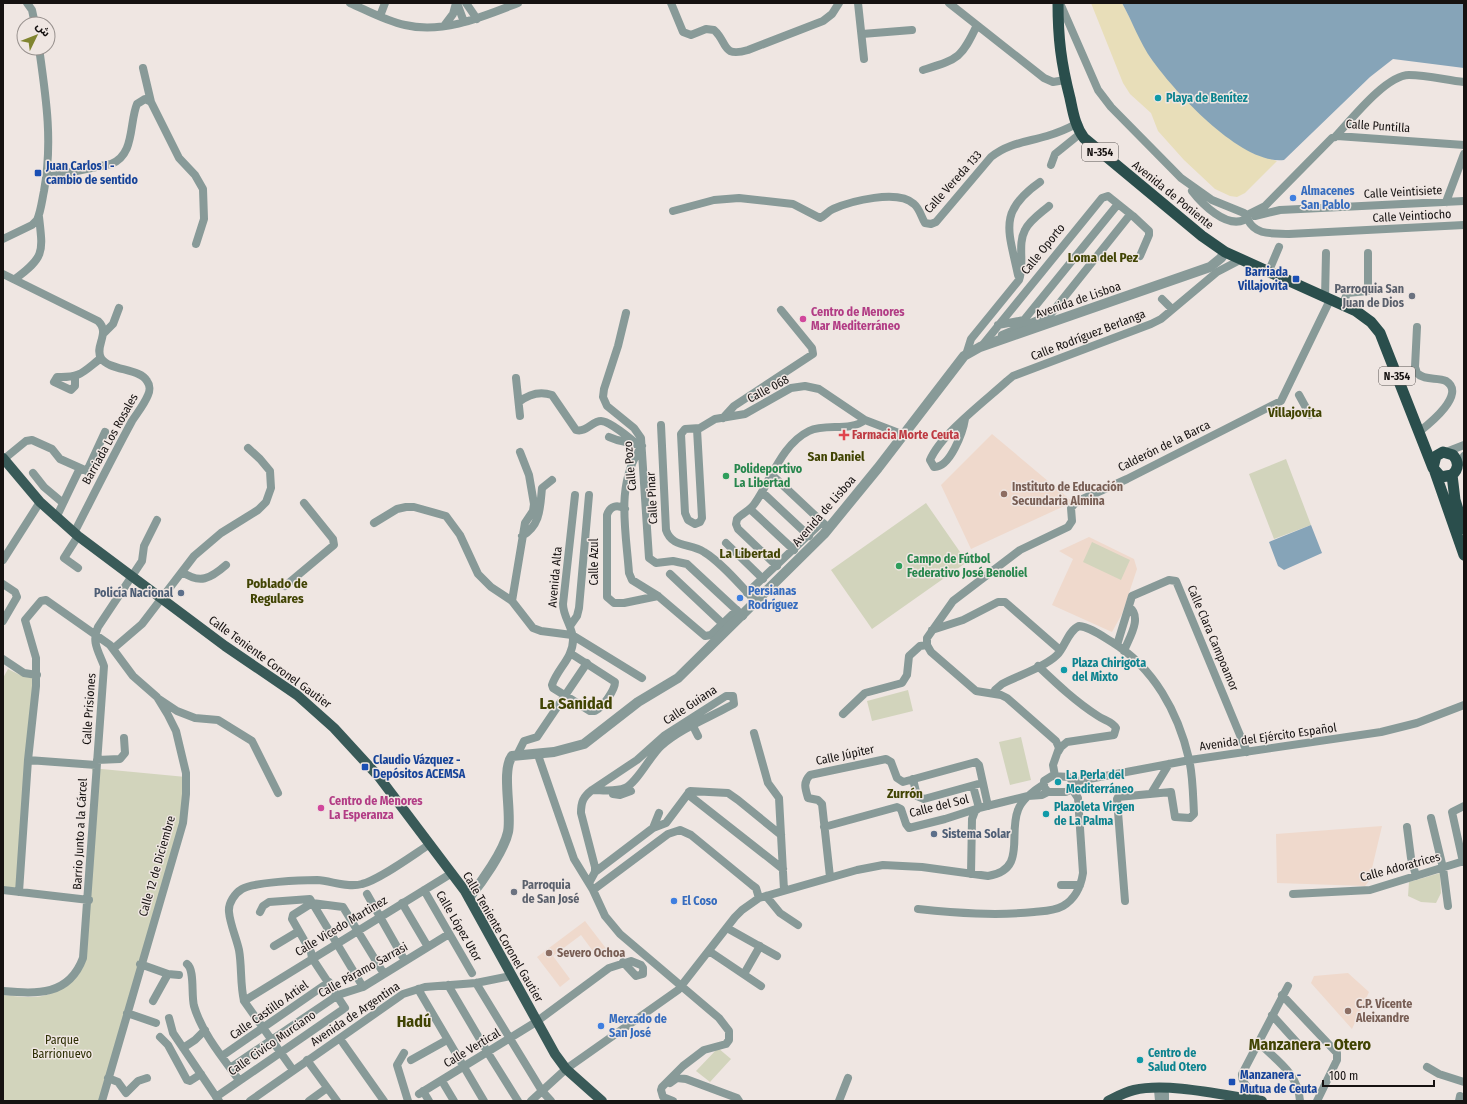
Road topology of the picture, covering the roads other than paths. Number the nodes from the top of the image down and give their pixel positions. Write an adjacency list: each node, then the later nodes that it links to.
1 (27, 3): 12 (street)
2 (350, 3): 13 (street)
3 (384, 3): 13 (street)
4 (456, 3): 15 (street); 17 (street)
5 (466, 3): 14 (street)
6 (518, 3): 14 (street)
7 (671, 3): 8 (street)
8 (839, 3)
9 (858, 3): 19 (street)
10 (949, 3): 16 (street)
11 (1059, 3): 20 (street); 21 (highway)
12 (33, 16)
13 (380, 16): 17 (street)
14 (477, 19): 15 (street)
15 (464, 22): 17 (street)
16 (977, 25): 25 (street); 26 (street)
17 (444, 26)
18 (912, 30): 19 (street)
19 (862, 34): 23 (street)
20 (1075, 39): 21 (street); 35 (street)
21 (1059, 43): 26 (highway)
22 (40, 56): 34 (street)
23 (864, 59)
24 (143, 68): 28 (street)
25 (923, 70)
26 (1066, 80): 29 (highway)
27 (1464, 82): 30 (street)
28 (151, 102): 34 (street); 49 (street)
29 (1079, 129): 33 (street); 43 (street, Calle Vereda 133); 51 (highway, Avenida de Poniente / N-354)
30 (1335, 137): 31 (street, Calle Puntilla); 37 (street, Calle Puntilla)
31 (1464, 145)
32 (1464, 154): 39 (street)
33 (1051, 165)
34 (46, 177): 44 (street)
35 (1181, 178): 46 (street, Calle Veintiocho); 46 (street)
36 (1040, 182): 59 (street)
37 (1274, 197): 42 (street); 46 (street, Calle Puntilla)
38 (1464, 201): 39 (street, Calle Veintisiete)
39 (1446, 202): 42 (street, Calle Veintisiete)
40 (1118, 204): 45 (street, Calle Oporto); 67 (street); 67 (street, Calle Oporto)
41 (1049, 206): 59 (street)
42 (1280, 210): 46 (street, Calle Veintisiete)
43 (673, 211)
44 (39, 216): 48 (street); 58 (street)
45 (1133, 216): 54 (street, Calle Oporto); 70 (street)
46 (1247, 217): 47 (street, Calle Veintiocho)
47 (1464, 225)
48 (3, 239)
49 (196, 244)
50 (1279, 247): 56 (street)
51 (1225, 252): 55 (highway, N-354); 70 (street, Avenida de Lisboa)
52 (1326, 253): 61 (street)
53 (1368, 253): 62 (street)
54 (1140, 256)
55 (1240, 260): 56 (highway, N-354); 64 (street, Calle Rodríguez Berlanga)
56 (1268, 272): 61 (highway, N-354)
57 (3, 274): 58 (street)
58 (15, 279): 69 (street)
59 (1019, 280): 72 (street)
60 (1162, 299): 64 (street)
61 (1328, 299): 62 (highway, N-354); 140 (street, Calderón de la Barca)
62 (1343, 305): 86 (highway, N-354)
63 (119, 308): 69 (street)
64 (1172, 309): 82 (street, Calle Rodríguez Berlanga)
65 (781, 310): 80 (street)
66 (626, 313): 89 (street, Calle Pozo)
67 (998, 325): 71 (street, Calle Oporto)
68 (1416, 327): 86 (street)
69 (104, 333): 73 (street)
70 (997, 342): 71 (street, Avenida de Lisboa)
71 (980, 347): 72 (street, Avenida de Lisboa)
72 (966, 355): 87 (street, Avenida de Lisboa)
73 (101, 358): 74 (street); 114 (street, Barriada Los Rosales)
74 (75, 377)
75 (516, 378): 77 (street)
76 (1299, 395): 78 (street)
77 (519, 402): 79 (street); 89 (street)
78 (1310, 415)
79 (520, 416)
80 (723, 418): 81 (street, Calle 068); 84 (street, Calle 068)
81 (865, 420): 87 (street, Calle 068); 99 (street)
82 (965, 420): 82 (street, Calle Rodríguez Berlanga)
83 (661, 425): 130 (street, Calle Pinar)
84 (697, 429): 84 (street, Calle 068)
85 (105, 432): 96 (street)
86 (1418, 432): 93 (highway, N-354); 97 (highway, N-354)
87 (904, 435): 112 (street, Avenida de Lisboa)
88 (609, 437): 89 (street)
89 (640, 445): 107 (street); 136 (street, Calle Pozo)
90 (1464, 445): 93 (street)
91 (248, 448): 124 (street)
92 (520, 452): 115 (street)
93 (1445, 452): 95 (highway, N-354); 97 (highway)
94 (4, 459): 96 (street); 104 (main road, Calle Teniente Coronel Gautier)
95 (1458, 466): 97 (highway); 113 (highway)
96 (80, 468): 106 (street)
97 (1434, 470): 119 (highway, N-354)
98 (33, 473): 106 (street)
99 (772, 475): 101 (street); 112 (street)
100 (552, 480): 115 (street)
101 (762, 492): 108 (street); 116 (street)
102 (575, 495): 139 (street, Avenida Alta)
103 (589, 495): 139 (street)
104 (40, 502): 109 (main road, Calle Teniente Coronel Gautier); 120 (street)
105 (304, 503): 129 (street)
106 (63, 504): 109 (street)
107 (625, 509): 131 (street); 131 (street, Calle Azul)
108 (750, 509): 118 (street); 122 (street)
109 (56, 518): 114 (main road, Calle Teniente Coronel Gautier)
110 (157, 520): 126 (street)
111 (374, 523): 133 (street)
112 (825, 525): 116 (street); 134 (street, Avenida de Lisboa)
113 (1464, 529)
114 (76, 534): 123 (street, Barriada Los Rosales); 126 (main road, Calle Teniente Coronel Gautier)
115 (522, 536): 133 (street)
116 (808, 536): 118 (street)
117 (726, 543): 127 (street)
118 (794, 550): 122 (street)
119 (1464, 555)
120 (3, 560)
121 (226, 565): 124 (street)
122 (777, 566): 127 (street)
123 (78, 568)
124 (182, 572): 132 (street)
125 (670, 574): 138 (street)
126 (133, 577): 132 (main road, Calle Teniente Coronel Gautier); 141 (street)
127 (763, 579): 130 (street)
128 (3, 584): 137 (street)
129 (285, 586)
130 (747, 593): 134 (street)
131 (658, 596): 138 (street)
132 (162, 598): 145 (street); 194 (main road, Calle Teniente Coronel Gautier)
133 (512, 601): 142 (street)
134 (756, 602): 136 (street, Avenida de Lisboa)
135 (1129, 607): 144 (street, Calle Clara Campoamor); 147 (street); 163 (street, Calle Clara Campoamor)
136 (740, 613): 138 (street); 166 (street, Avenida de Lisboa)
137 (3, 621)
138 (723, 624)
139 (570, 626): 142 (street, Avenida Alta)
140 (932, 630): 143 (street, Calderón de la Barca); 146 (street)
141 (95, 633): 145 (street, Calle 12 de Diciembre); 152 (street); 169 (street, Calle Prisiones)
142 (572, 635): 148 (street, Avenida Alta); 153 (street)
143 (927, 645): 154 (street); 158 (street)
144 (1117, 645): 146 (street); 147 (street)
145 (114, 648): 156 (street, Calle 12 de Diciembre)
146 (1060, 650): 151 (street)
147 (1124, 651): 168 (street)
148 (570, 653): 150 (street); 155 (street, Avenida Alta)
149 (3, 659): 152 (street)
150 (587, 663): 155 (street); 155 (street)
151 (1038, 666): 154 (street); 164 (street)
152 (37, 675): 167 (street)
153 (642, 678)
154 (994, 694): 164 (street)
155 (565, 695): 165 (street)
156 (157, 698): 183 (street); 237 (street, Calle 12 de Diciembre)
157 (1464, 705): 163 (street, Avenida del Ejército Español)
158 (843, 714)
159 (693, 726): 161 (street); 177 (street, Calle Guiana); 178 (street, Calle Guiana)
160 (754, 733): 193 (street)
161 (698, 736)
162 (124, 738): 169 (street)
163 (1247, 752): 168 (street, Avenida del Ejército Español)
164 (1058, 753): 171 (street)
165 (517, 755): 166 (street, Avenida de Lisboa); 214 (street)
166 (538, 755): 203 (street)
167 (28, 760): 169 (street, Barrio Junto a la Cárcel); 210 (street)
168 (1190, 760): 170 (street, Avenida del Ejército Español); 182 (street)
169 (96, 762): 215 (street, Barrio Junto a la Cárcel)
170 (1169, 764): 175 (street, Avenida del Ejército Español); 182 (street)
171 (1055, 776): 174 (street); 175 (street)
172 (913, 779): 173 (street); 176 (street); 190 (street, Calle Júpiter)
173 (983, 783): 176 (street); 185 (street)
174 (1044, 784): 181 (street); 184 (street)
175 (1073, 785): 181 (street, Avenida del Ejército Español); 205 (street)
176 (973, 786): 187 (street)
177 (592, 790): 178 (street, Calle Guiana); 198 (street, Calle Guiana)
178 (604, 790): 179 (street)
179 (631, 791)
180 (689, 792): 192 (street); 193 (street); 197 (street)
181 (1048, 792): 184 (street)
182 (1152, 792): 216 (street)
183 (278, 793)
184 (1028, 796): 185 (street); 200 (street)
185 (988, 806): 187 (street)
186 (1464, 806): 195 (street)
187 (979, 808): 190 (street, Calle del Sol); 200 (street)
188 (659, 813): 192 (street)
189 (1431, 818): 196 (street)
190 (824, 827): 202 (street, Calle Júpiter)
191 (1407, 827): 201 (street)
192 (653, 828): 198 (street)
193 (781, 835): 197 (street)
194 (430, 844): 199 (main road, Calle Teniente Coronel Gautier); 257 (street)
195 (1464, 862): 196 (street, Calle Adoratrices)
196 (1443, 868): 201 (street, Calle Adoratrices); 219 (street)
197 (783, 869): 209 (street)
198 (595, 872): 203 (street)
199 (452, 873): 207 (street, Calle Vicedo Martinez); 214 (main road, Calle Teniente Coronel Gautier)
200 (971, 874): 202 (street)
201 (1416, 876): 212 (street, Calle Adoratrices)
202 (830, 877): 209 (street)
203 (589, 883): 208 (street)
204 (1061, 885): 205 (street)
205 (1080, 885): 220 (street)
206 (3, 890): 210 (street, Barrio Junto a la Cárcel)
207 (424, 890): 218 (street, Calle Vicedo Martinez); 227 (street, Calle López Utor)
208 (593, 890): 213 (street); 248 (street)
209 (784, 890): 213 (street)
210 (18, 892): 215 (street, Barrio Junto a la Cárcel)
211 (367, 894): 222 (street)
212 (1293, 894)
213 (762, 897): 223 (street); 224 (street)
214 (469, 898): 244 (main road, Calle Teniente Coronel Gautier)
215 (89, 900): 253 (street, Barrio Junto a la Cárcel)
216 (1125, 901)
217 (312, 903): 221 (street); 225 (street); 226 (street); 228 (street)
218 (402, 903): 222 (street, Calle Vicedo Martinez); 231 (street)
219 (1448, 906)
220 (918, 909)
221 (260, 912)
222 (380, 917): 225 (street, Calle Vicedo Martinez); 235 (street)
223 (798, 925)
224 (727, 928): 230 (street); 232 (street)
225 (358, 930): 228 (street, Calle Vicedo Martinez); 241 (street)
226 (299, 931): 229 (street); 234 (street)
227 (449, 934): 231 (street, Calle Páramo Sarrasi); 239 (street, Calle López Utor)
228 (336, 943): 234 (street, Calle Vicedo Martinez); 251 (street)
229 (274, 946)
230 (760, 946): 233 (street); 242 (street)
231 (428, 947): 235 (street, Calle Páramo Sarrasi)
232 (709, 951): 242 (street); 248 (street)
233 (777, 956)
234 (312, 958): 245 (street); 257 (street, Calle Vicedo Martinez)
235 (405, 961): 241 (street, Calle Páramo Sarrasi)
236 (623, 962): 261 (street, Calle Vertical)
237 (140, 964): 240 (street); 258 (street, Calle 12 de Diciembre)
238 (188, 964): 264 (street)
239 (472, 973)
240 (168, 974): 243 (street); 256 (street)
241 (384, 974): 251 (street, Calle Páramo Sarrasi)
242 (744, 974): 249 (street)
243 (179, 975)
244 (511, 976): 246 (street, Avenida de Argentina); 261 (main road, Calle Teniente Coronel Gautier)
245 (329, 982): 255 (street); 263 (street, Calle Castillo Artiel)
246 (476, 983): 247 (street, Avenida de Argentina); 268 (street)
247 (448, 985): 252 (street, Avenida de Argentina); 275 (street)
248 (682, 985): 282 (street); 291 (street)
249 (761, 986)
250 (1288, 986): 254 (street)
251 (363, 987): 255 (street, Calle Páramo Sarrasi)
252 (418, 989): 267 (street); 277 (street, Avenida de Argentina)
253 (3, 991)
254 (1282, 995): 259 (street); 317 (street)
255 (338, 996): 266 (street, Calle Páramo Sarrasi); 273 (street, Calle Civico Murciano)
256 (153, 1001)
257 (244, 1001): 263 (street)
258 (127, 1013): 262 (street); 285 (street, Calle 12 de Diciembre)
259 (1272, 1015): 269 (street); 271 (street)
260 (170, 1018): 272 (street)
261 (536, 1022): 268 (street, Calle Vertical); 282 (main road, Calle Teniente Coronel Gautier)
262 (156, 1023)
263 (264, 1028): 266 (street); 276 (street, Calle Castillo Artiel)
264 (205, 1030): 272 (street); 276 (street)
265 (160, 1037): 284 (street)
266 (272, 1040): 273 (street); 280 (street, Calle Páramo Sarrasi)
267 (447, 1040): 278 (street); 281 (street)
268 (509, 1040): 275 (street, Calle Vertical); 295 (street)
269 (1258, 1042): 315 (street); 316 (street)
270 (343, 1043): 302 (street)
271 (1300, 1046)
272 (183, 1048): 284 (street)
273 (280, 1052): 283 (street); 288 (street, Calle Civico Murciano)
274 (404, 1053): 303 (street)
275 (488, 1053): 281 (street, Calle Vertical); 307 (street)
276 (222, 1056): 280 (street)
277 (307, 1060): 283 (street, Avenida de Argentina); 292 (street)
278 (412, 1060)
279 (1427, 1066): 290 (street)
280 (230, 1068): 288 (street)
281 (463, 1068): 289 (street, Calle Vertical); 306 (street)
282 (566, 1069): 295 (street); 310 (main road, Calle Teniente Coronel Gautier)
283 (293, 1070): 299 (street, Avenida de Argentina)
284 (201, 1074): 296 (street)
285 (108, 1078): 286 (street); 298 (street, Calle 12 de Diciembre)
286 (147, 1078)
287 (848, 1078): 313 (street)
288 (239, 1080): 296 (street, Calle Civico Murciano)
289 (442, 1081): 304 (street, Calle Vertical); 305 (street)
290 (1464, 1082)
291 (662, 1087): 311 (street); 312 (street)
292 (327, 1088): 300 (street); 301 (street)
293 (1162, 1088): 294 (main road); 297 (street); 314 (main road)
294 (1178, 1090): 297 (main road); 315 (main road)
295 (542, 1091): 308 (street); 309 (street)
296 (217, 1099)
297 (1162, 1100)
298 (102, 1101)
299 (250, 1101)
300 (309, 1101)
301 (337, 1101)
302 (384, 1101)
303 (408, 1101)
304 (429, 1101)
305 (454, 1101)
306 (484, 1101)
307 (518, 1101)
308 (531, 1101)
309 (551, 1101)
310 (602, 1101)
311 (673, 1101)
312 (739, 1101)
313 (839, 1101)
314 (1108, 1101)
315 (1260, 1101)
316 (1300, 1101)
317 (1317, 1101)

